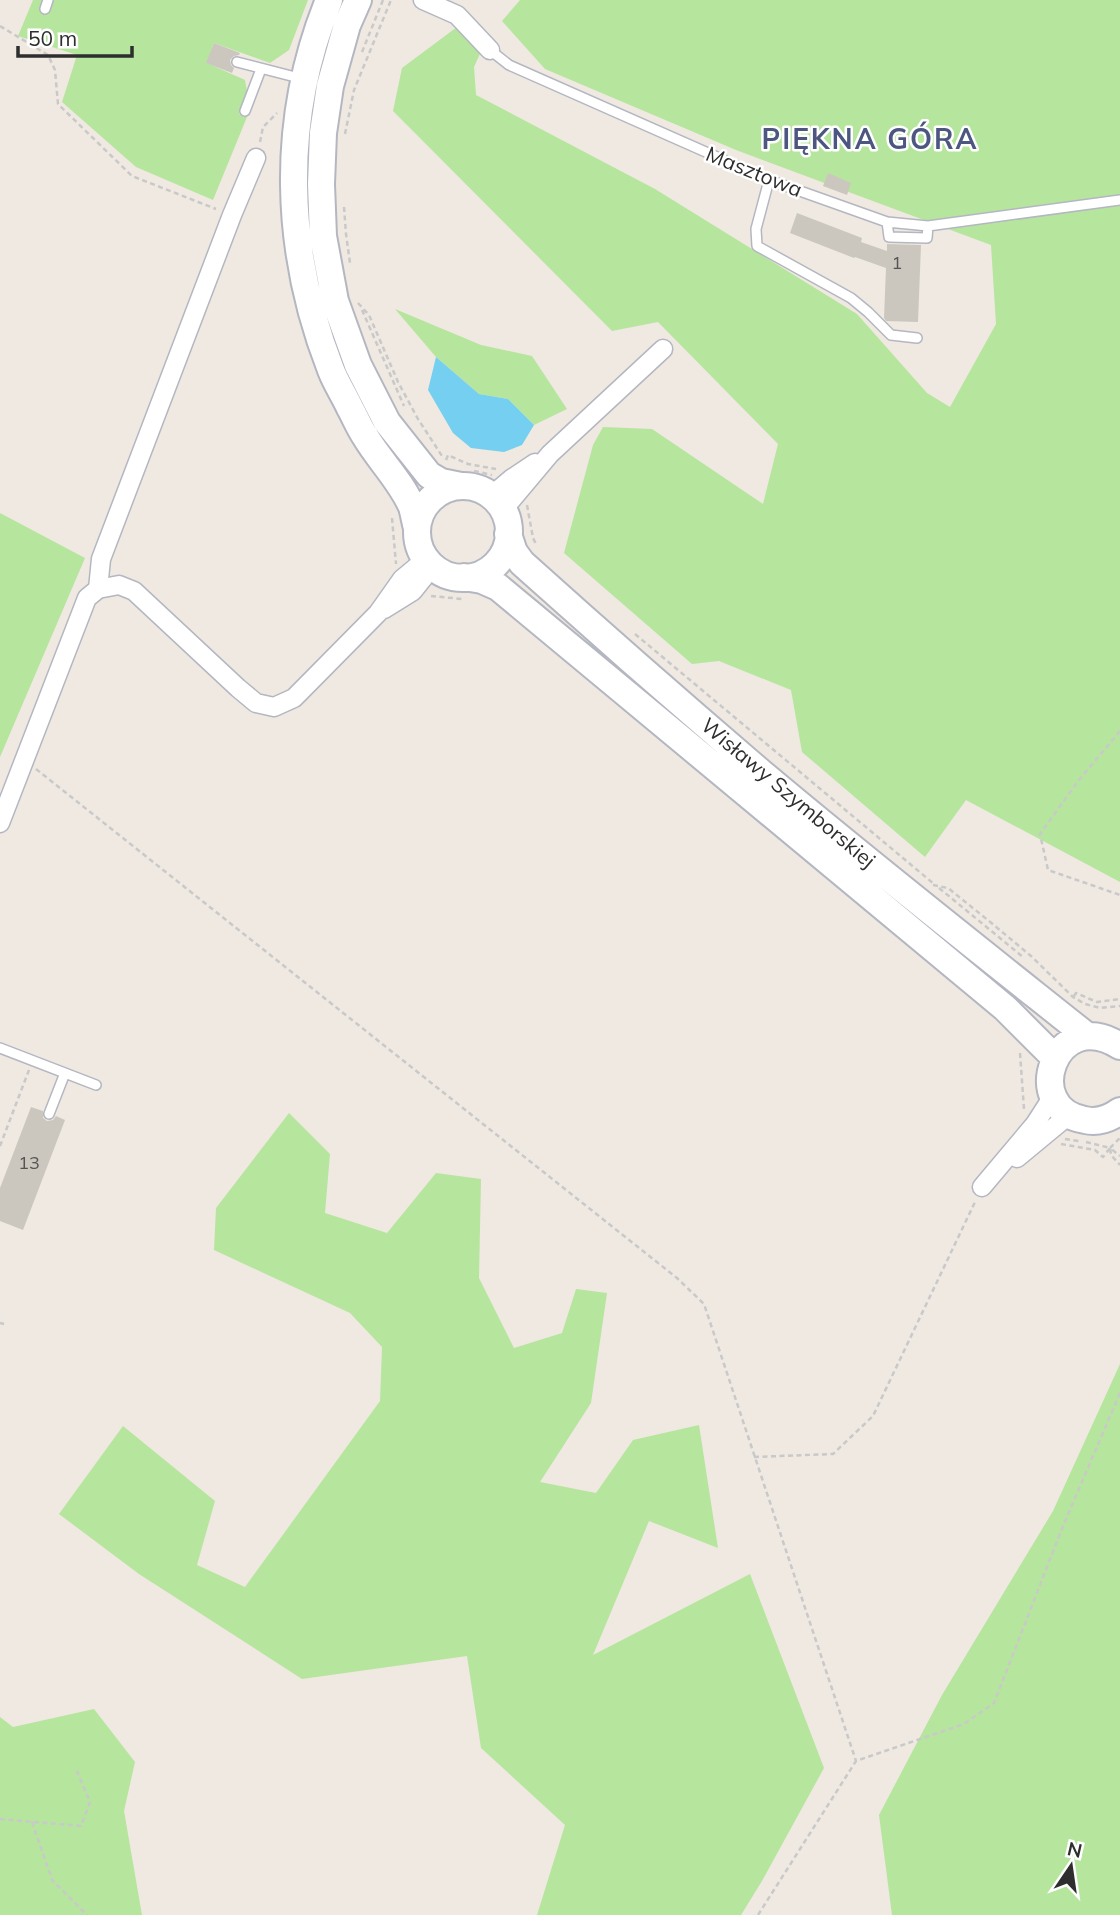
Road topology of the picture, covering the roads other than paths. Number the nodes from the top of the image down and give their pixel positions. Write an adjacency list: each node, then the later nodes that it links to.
1 (329, 0): 7 (main road)
2 (358, 0): 16 (main road)
3 (423, 0): 4 (street, Masztowa)
4 (490, 50): 10 (lane, Masztowa)
5 (237, 62): 6 (lane)
6 (261, 69): 7 (lane); 8 (lane)
7 (303, 80): 18 (main road)
8 (244, 111)
9 (256, 158): 21 (street)
10 (769, 180): 12 (lane, Masztowa); 14 (lane)
11 (1120, 200): 13 (lane, Masztowa)
12 (887, 222): 13 (lane, Masztowa); 13 (lane)
13 (928, 226)
14 (917, 338)
15 (663, 349): 17 (street)
16 (461, 486): 17 (main road); 18 (main road)
17 (513, 512): 20 (main road); 23 (main road, Wisławy Szymborskiej)
18 (417, 528): 19 (main road)
19 (429, 563): 20 (main road); 21 (street)
20 (464, 577): 25 (main road, Wisławy Szymborskiej)
21 (98, 589): 22 (street)
22 (0, 823)
23 (1109, 1038): 25 (main road)
24 (0, 1048): 26 (lane)
25 (1055, 1058): 29 (main road)
26 (65, 1073): 27 (lane); 28 (lane)
27 (96, 1085)
28 (49, 1114)
29 (1061, 1116): 30 (main road); 31 (street)
30 (1115, 1130)
31 (982, 1186)

